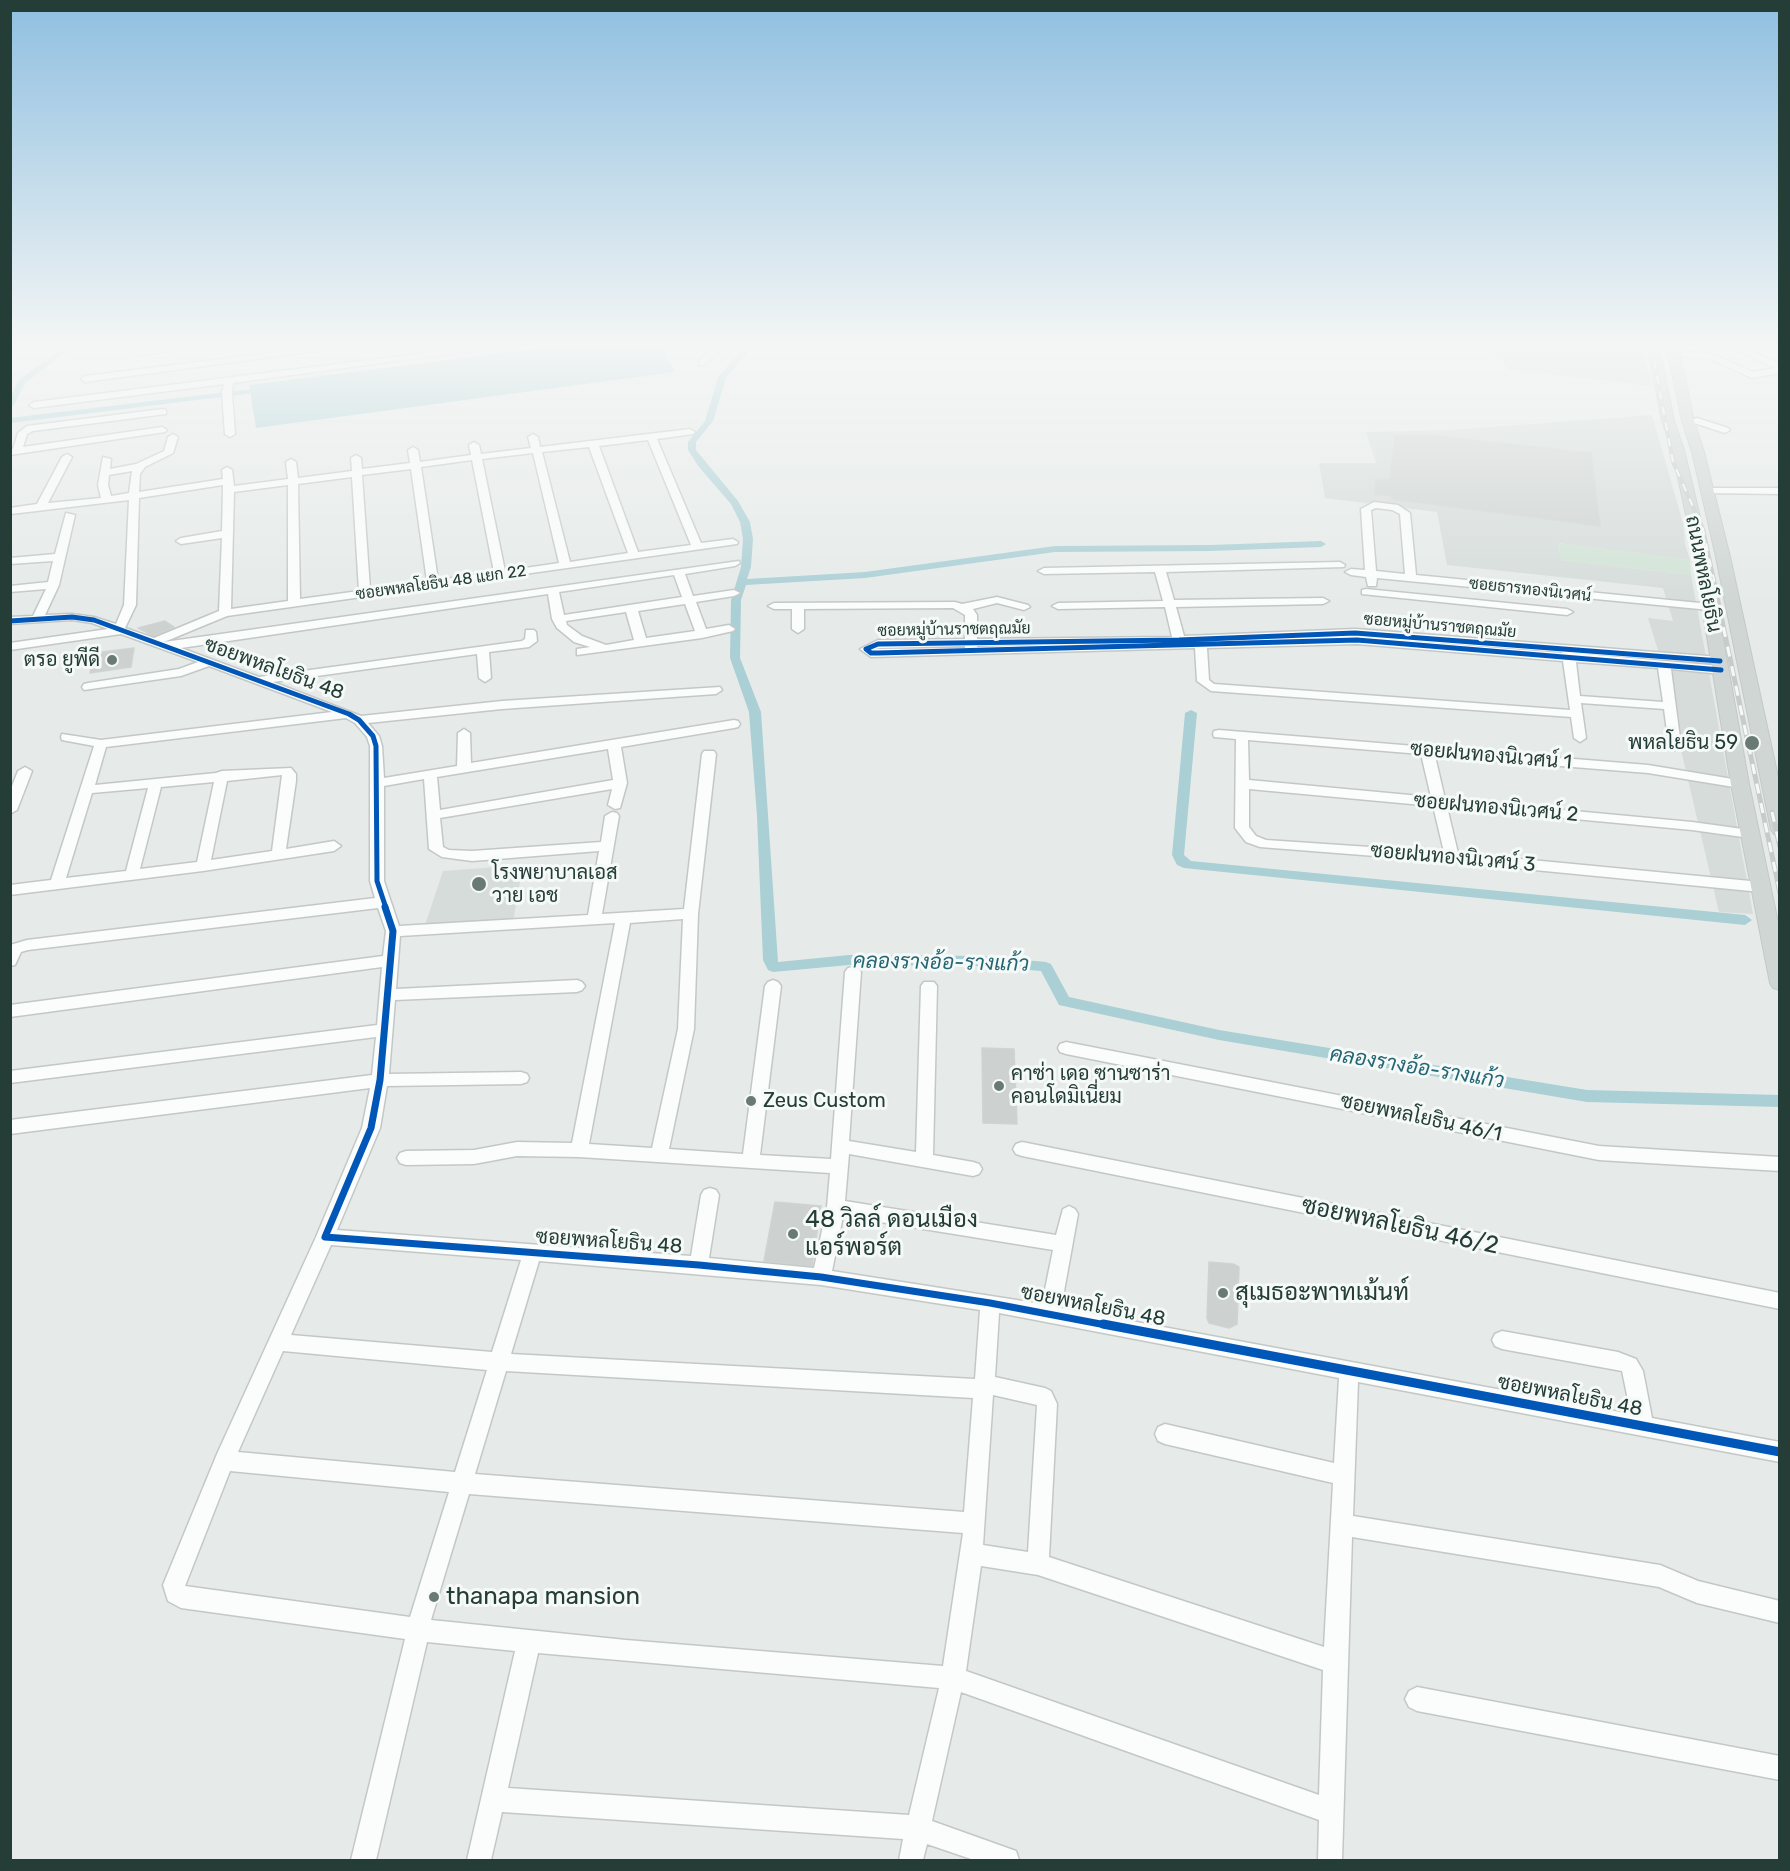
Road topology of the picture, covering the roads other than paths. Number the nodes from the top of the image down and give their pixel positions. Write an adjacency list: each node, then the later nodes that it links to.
1 (25, 431): 16 (street)
2 (153, 431): 16 (street)
3 (1671, 431): 15 (main road, ถนนพหลโยธิน)
4 (1678, 431): 15 (main road, ถนนพหลโยธิน)
5 (1691, 431): 17 (main road, ถนนพหลโยธิน)
6 (1697, 431): 17 (main road, ถนนพหลโยธิน)
7 (690, 432): 9 (street)
8 (533, 436): 14 (street)
9 (651, 436): 11 (street); 39 (street)
10 (172, 437): 24 (street)
11 (593, 443): 14 (street); 40 (street)
12 (474, 445): 19 (street)
13 (414, 450): 23 (street)
14 (536, 450): 19 (street); 44 (street)
15 (1678, 450): 69 (main road, ถนนพหลโยธิน)
16 (14, 451)
17 (1698, 452): 29 (main road, ถนนพหลโยธิน)
18 (67, 457): 33 (street)
19 (476, 457): 23 (street); 50 (street)
20 (356, 458): 25 (street)
21 (106, 459): 26 (street)
22 (291, 462): 28 (street)
23 (416, 465): 25 (street); 53 (street)
24 (139, 467): 26 (street); 31 (street)
25 (356, 472): 28 (street); 59 (street)
26 (104, 473): 32 (street)
27 (229, 480): 28 (street); 31 (street); 36 (street)
28 (293, 480): 62 (street)
29 (1708, 491): 30 (street); 126 (main road, ถนนพหลโยธิน)
30 (1779, 491)
31 (134, 494): 32 (street); 77 (street)
32 (106, 498): 33 (street)
33 (41, 507): 34 (street)
34 (11, 511)
35 (70, 515): 41 (street)
36 (226, 534): 37 (street); 73 (street)
37 (181, 541)
38 (734, 542): 39 (street, ซอยพหลโยธิน 48 แยก 22)
39 (697, 547): 40 (street, ซอยพหลโยธิน 48 แยก 22)
40 (633, 556): 44 (street, ซอยพหลโยธิน 48 แยก 22)
41 (61, 557): 42 (street); 54 (street)
42 (10, 561)
43 (735, 563): 47 (street)
44 (565, 565): 50 (street, ซอยพหลโยธิน 48 แยก 22)
45 (1340, 565): 46 (street)
46 (1160, 569): 48 (street); 63 (street)
47 (678, 571): 56 (street); 60 (street)
48 (1044, 571)
49 (1351, 572): 51 (street, ซอยธารทองนิเวศน์)
50 (500, 574): 53 (street, ซอยพหลโยธิน 48 แยก 22)
51 (1372, 574): 52 (street, ซอยธารทองนิเวศน์); 52 (street); 71 (street)
52 (1411, 578): 57 (street, ซอยธารทองนิเวศน์)
53 (433, 584): 59 (street, ซอยพหลโยธิน 48 แยก 22)
54 (53, 585): 55 (street); 74 (street)
55 (10, 589)
56 (553, 590): 75 (street); 85 (street)
57 (1527, 590): 69 (street, ซอยธารทองนิเวศน์); 71 (street)
58 (734, 593): 60 (street)
59 (365, 594): 62 (street, ซอยพหลโยธิน 48 แยก 22)
60 (689, 600): 70 (street); 81 (street)
61 (1323, 601): 63 (street)
62 (294, 603): 73 (street, ซอยพหลโยธิน 48 แยก 22)
63 (1169, 604): 66 (street); 82 (street)
64 (774, 606): 65 (street)
65 (798, 606): 67 (street); 79 (street)
66 (1058, 606)
67 (964, 607): 68 (street); 90 (street)
68 (1024, 607)
69 (1710, 607): 96 (main road, ถนนพหลโยธิน)
70 (631, 608): 75 (street); 84 (street)
71 (1533, 608): 72 (street)
72 (1567, 612)
73 (225, 613): 85 (street, ซอยพหลโยธิน 48 แยก 22)
74 (38, 618): 76 (street, ซอยพหลโยธิน 48); 77 (street, ซอยพหลโยธิน 48)
75 (558, 619): 89 (street)
76 (10, 621)
77 (121, 629): 85 (street, ซอยพหลโยธิน 48); 88 (street)
78 (729, 629): 81 (street)
79 (798, 629)
80 (530, 632): 91 (street)
81 (702, 634): 84 (street)
82 (1179, 640): 83 (street, ซอยหมู่บ้านราชตฤณมัย); 86 (street, ซอยหมู่บ้านราชตฤณมัย)
83 (1270, 640): 87 (street, ซอยหมู่บ้านราชตฤณมัย); 93 (street, ซอยหมู่บ้านราชตฤณมัย)
84 (641, 643): 89 (street)
85 (161, 644): 94 (street, ซอยพหลโยธิน 48)
86 (1073, 645): 87 (street, ซอยหมู่บ้านราชตฤณมัย); 90 (street, ซอยหมู่บ้านราชตฤณมัย)
87 (1201, 646): 103 (street)
88 (10, 647)
89 (607, 648): 92 (street)
90 (971, 648): 90 (street, ซอยหมู่บ้านราชตฤณมัย)
91 (483, 649): 97 (street); 98 (street)
92 (581, 652)
93 (1568, 654): 95 (street, ซอยหมู่บ้านราชตฤณมัย); 96 (street, ซอยหมู่บ้านราชตฤณมัย); 101 (street)
94 (210, 662): 98 (street, ซอยพหลโยธิน 48); 99 (street)
95 (1664, 666): 96 (street, ซอยหมู่บ้านราชตฤณมัย); 102 (street)
96 (1720, 666): 124 (main road, ถนนพหลโยธิน)
97 (485, 678)
98 (257, 681): 104 (street, ซอยพหลโยธิน 48)
99 (88, 687)
100 (716, 690): 104 (street)
101 (1576, 699): 102 (street); 103 (street)
102 (1671, 706): 113 (street)
103 (1578, 714): 110 (street)
104 (354, 717): 112 (street); 121 (street, ซอยพหลโยธิน 48)
105 (734, 724): 111 (street)
106 (464, 733): 116 (street)
107 (1219, 734): 108 (street, ซอยฝนทองนิเวศน์ 1)
108 (1242, 736): 114 (street, ซอยฝนทองนิเวศน์ 1); 123 (street, ซอยฝนทองนิเวศน์ 3)
109 (67, 737): 112 (street)
110 (1580, 738)
111 (614, 743): 116 (street); 122 (street)
112 (101, 744): 125 (street)
113 (1675, 746)
114 (1426, 751): 124 (street, ซอยฝนทองนิเวศน์ 1); 127 (street)
115 (709, 754): 142 (street)
116 (464, 769): 119 (street)
117 (25, 771): 128 (street)
118 (222, 775): 120 (street); 134 (street); 136 (street)
119 (430, 775): 121 (street); 129 (street)
120 (156, 782): 125 (street); 137 (street)
121 (377, 783): 141 (street, ซอยพหลโยธิน 48)
122 (620, 783): 129 (street); 133 (street)
123 (1242, 784): 127 (street, ซอยฝนทองนิเวศน์ 2); 135 (street, ซอยฝนทองนิเวศน์ 3)
124 (1740, 784): 131 (main road, ถนนพหลโยธิน)
125 (85, 790): 138 (street)
126 (1776, 795): 130 (main road, ถนนพหลโยธิน)
127 (1439, 802): 131 (street, ซอยฝนทองนิเวศน์ 2); 135 (street)
128 (10, 810)
129 (435, 815): 133 (street)
130 (1779, 830)
131 (1750, 834): 139 (main road, ถนนพหลโยธิน)
132 (334, 846): 134 (street)
133 (607, 846): 144 (street)
134 (278, 855): 136 (street)
135 (1452, 857): 139 (street, ซอยฝนทองนิเวศน์ 3)
136 (202, 866): 137 (street)
137 (132, 874): 138 (street)
138 (57, 884): 140 (street)
139 (1761, 887): 145 (main road, ถนนพหลโยธิน)
140 (10, 890)
141 (384, 902): 146 (street, ซอยพหลโยธิน 48); 148 (street)
142 (691, 914): 143 (street); 165 (street)
143 (623, 918): 144 (street); 164 (street)
144 (594, 920): 146 (street)
145 (1774, 926): 150 (main road, ถนนพหลโยธิน)
146 (393, 931): 147 (street, ซอยพหลโยธิน 48)
147 (391, 960): 154 (street, ซอยพหลโยธิน 48); 155 (street)
148 (10, 961)
149 (853, 972): 162 (street)
150 (1779, 983)
151 (577, 986): 154 (street)
152 (773, 986): 167 (street)
153 (929, 986): 168 (street)
154 (388, 995): 156 (street, ซอยพหลโยธิน 48)
155 (10, 1011)
156 (383, 1030): 158 (street); 160 (street, ซอยพหลโยธิน 48)
157 (1066, 1048): 169 (street, ซอยพหลโยธิน 46/1)
158 (10, 1077)
159 (521, 1078): 160 (street)
160 (380, 1080): 161 (street); 175 (street, ซอยพหลโยธิน 48)
161 (10, 1127)
162 (841, 1146): 168 (street); 170 (street)
163 (1022, 1149): 180 (street, ซอยพหลโยธิน 46/2)
164 (579, 1150): 165 (street); 166 (street)
165 (659, 1155): 167 (street)
166 (406, 1158)
167 (751, 1161): 170 (street)
168 (924, 1161): 171 (street)
169 (1779, 1164)
170 (839, 1167): 173 (street)
171 (973, 1168)
172 (710, 1195): 178 (street)
173 (836, 1207): 176 (street); 179 (street)
174 (1069, 1214): 176 (street)
175 (325, 1237): 177 (street, ซอยพหลโยธิน 48); 184 (street)
176 (1063, 1244): 182 (street)
177 (532, 1253): 178 (street, ซอยพหลโยธิน 48); 185 (street)
178 (699, 1265): 179 (street, ซอยพหลโยธิน 48)
179 (821, 1277): 181 (street, ซอยพหลโยธิน 48)
180 (1779, 1301)
181 (990, 1303): 182 (street, ซอยพหลโยธิน 48); 187 (street)
182 (1050, 1314): 186 (street, ซอยพหลโยธิน 48)
183 (1502, 1340): 188 (street)
184 (276, 1342): 185 (street); 191 (street)
185 (499, 1362): 187 (street); 193 (street)
186 (1349, 1371): 188 (street, ซอยพหลโยธิน 48); 192 (street)
187 (984, 1387): 194 (street); 197 (street)
188 (1643, 1427): 190 (street, ซอยพหลโยธิน 48)
189 (1165, 1434): 192 (street)
190 (1779, 1452)
191 (224, 1461): 193 (street); 199 (street)
192 (1343, 1475): 195 (street)
193 (462, 1483): 194 (street); 199 (street)
194 (974, 1523): 196 (street)
195 (1341, 1525): 198 (street); 201 (street)
196 (972, 1554): 197 (street); 202 (street)
197 (1038, 1564): 201 (street)
198 (1779, 1612)
199 (418, 1630): 200 (street); 208 (street)
200 (529, 1641): 202 (street); 205 (street)
201 (1335, 1662): 206 (street)
202 (953, 1678): 206 (street); 207 (street)
203 (1417, 1699): 204 (street)
204 (1779, 1768)
205 (493, 1799): 207 (street); 209 (street)
206 (1332, 1812): 212 (street)
207 (918, 1828): 210 (street); 211 (street)
208 (363, 1860)
209 (479, 1860)
210 (911, 1860)
211 (1007, 1860)
212 (1330, 1860)

